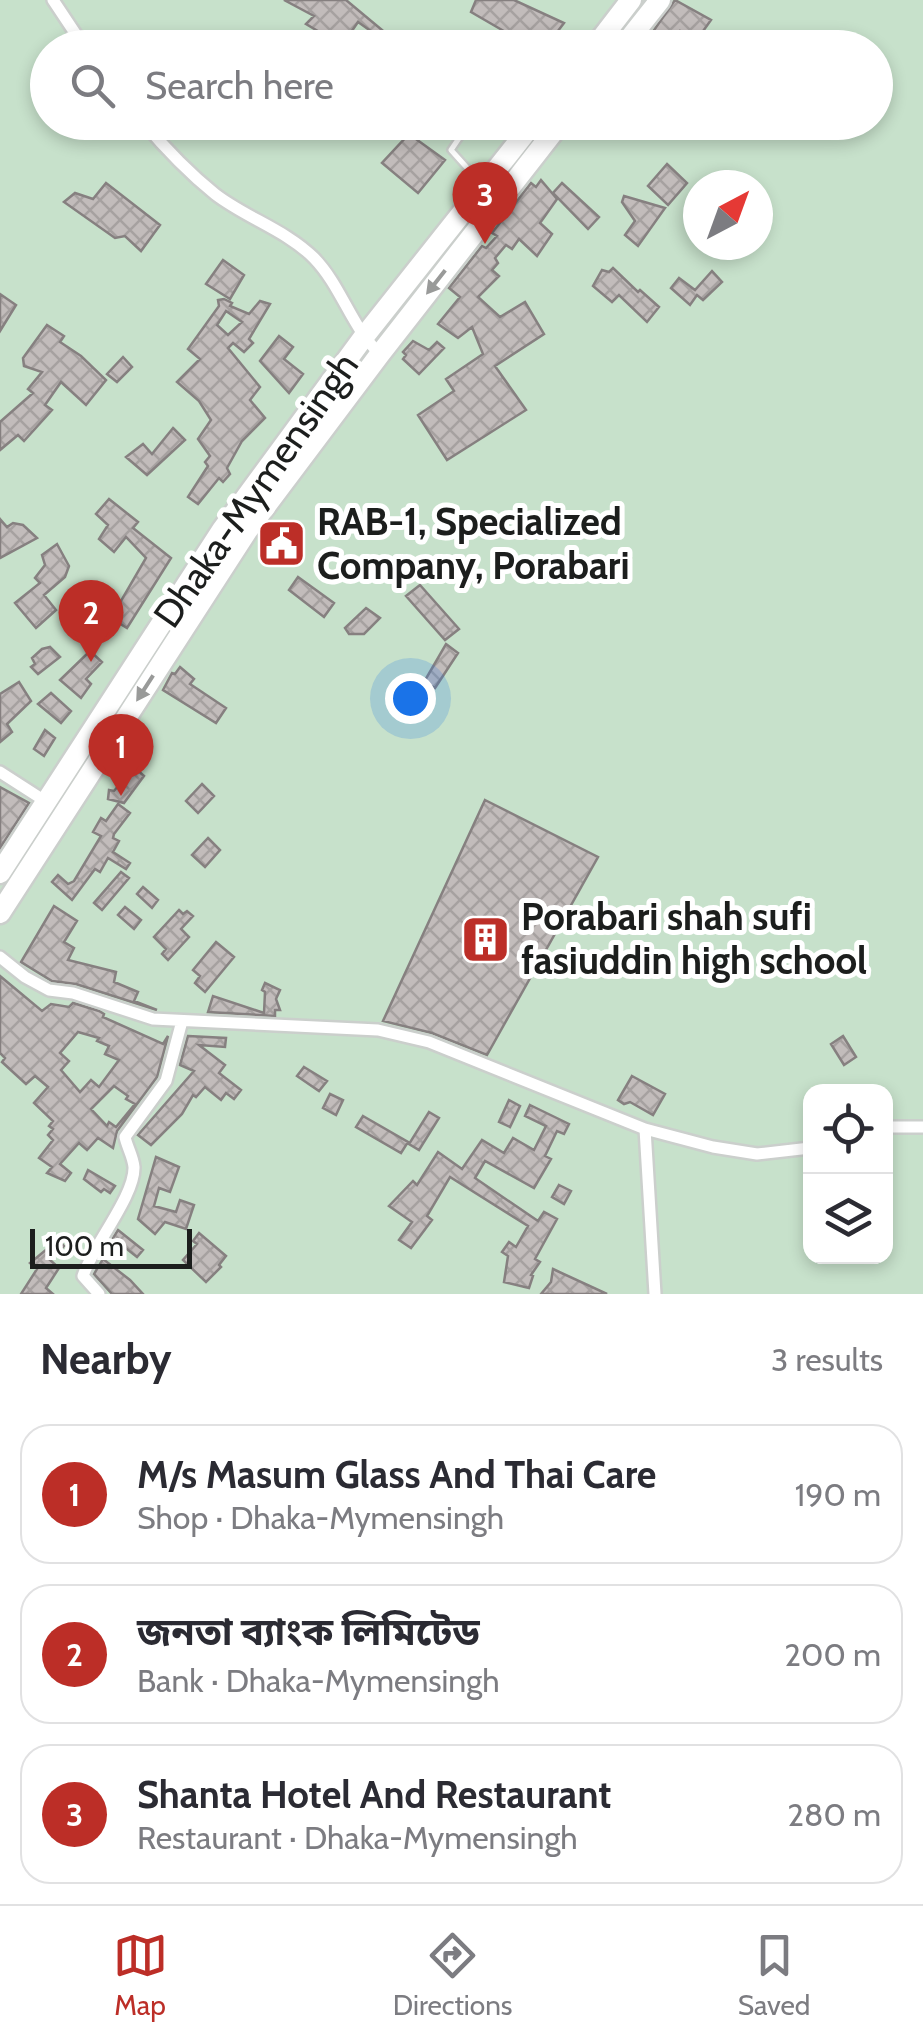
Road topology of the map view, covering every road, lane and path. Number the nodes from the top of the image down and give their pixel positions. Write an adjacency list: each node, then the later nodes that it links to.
1 (52, 0): 4 (street)
2 (632, 0): 5 (highway)
3 (660, 0): 6 (highway)
4 (72, 30)
5 (608, 30)
6 (636, 30)
7 (160, 140): 12 (street)
8 (457, 140): 11 (lane)
9 (520, 140): 11 (highway, Dhaka-Mymensingh)
10 (547, 140): 13 (highway, Dhaka-Mymensingh, one-way to 13)
11 (484, 186): 12 (highway, Dhaka-Mymensingh)
12 (363, 338): 13 (street); 15 (highway, Dhaka-Mymensingh)
13 (380, 354): 17 (highway, Dhaka-Mymensingh, one-way to 17)
14 (0, 772): 15 (street)
15 (45, 801): 16 (highway, Dhaka-Mymensingh)
16 (0, 873)
17 (0, 914)
18 (0, 957): 19 (street)
19 (182, 1021): 22 (street); 24 (street)
20 (893, 1127): 21 (street)
21 (923, 1127)
22 (645, 1129): 23 (street); 25 (street)
23 (803, 1149)
24 (98, 1294)
25 (655, 1294)

